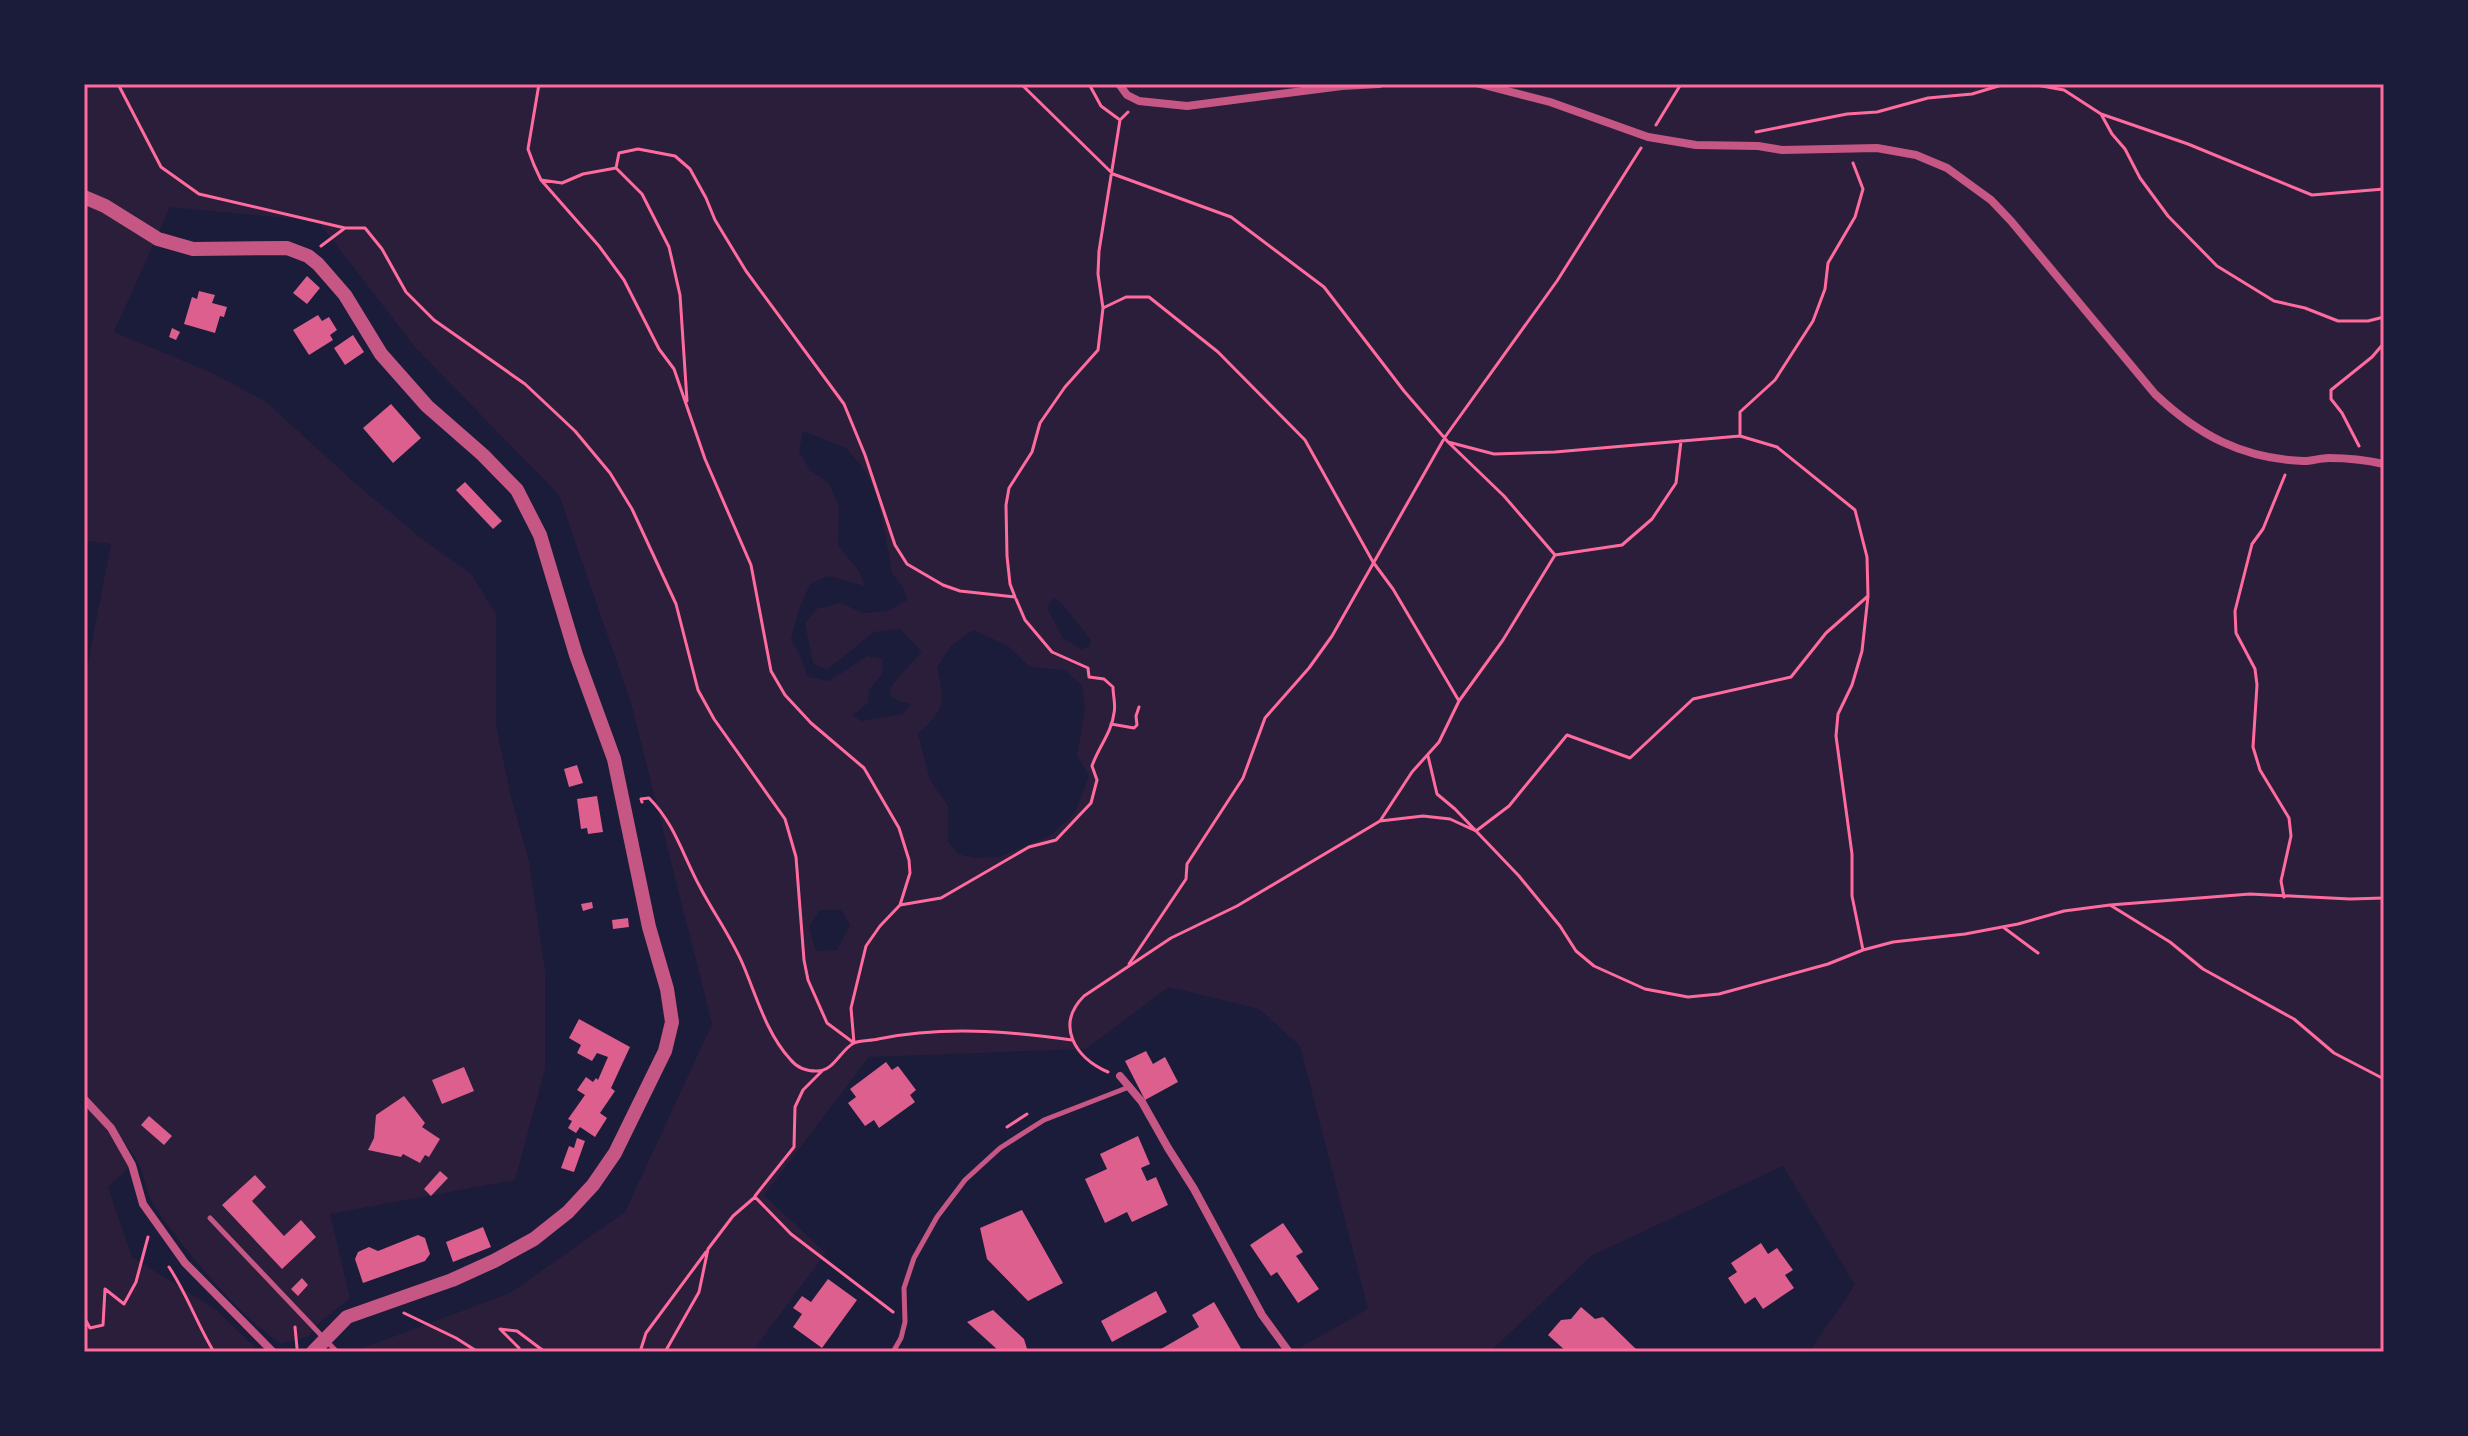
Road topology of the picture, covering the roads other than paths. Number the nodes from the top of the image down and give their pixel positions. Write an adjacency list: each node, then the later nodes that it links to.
1 (1119, 84): 2 (street)
2 (1379, 84)
3 (1480, 84): 5 (street)
4 (84, 197): 11 (street)
5 (2384, 464)
6 (1120, 1076): 7 (street)
7 (1129, 1087): 13 (lane); 14 (street)
8 (84, 1099): 10 (street)
9 (210, 1218): 12 (lane)
10 (273, 1352)
11 (313, 1352)
12 (337, 1352)
13 (893, 1352)
14 (1289, 1352)

